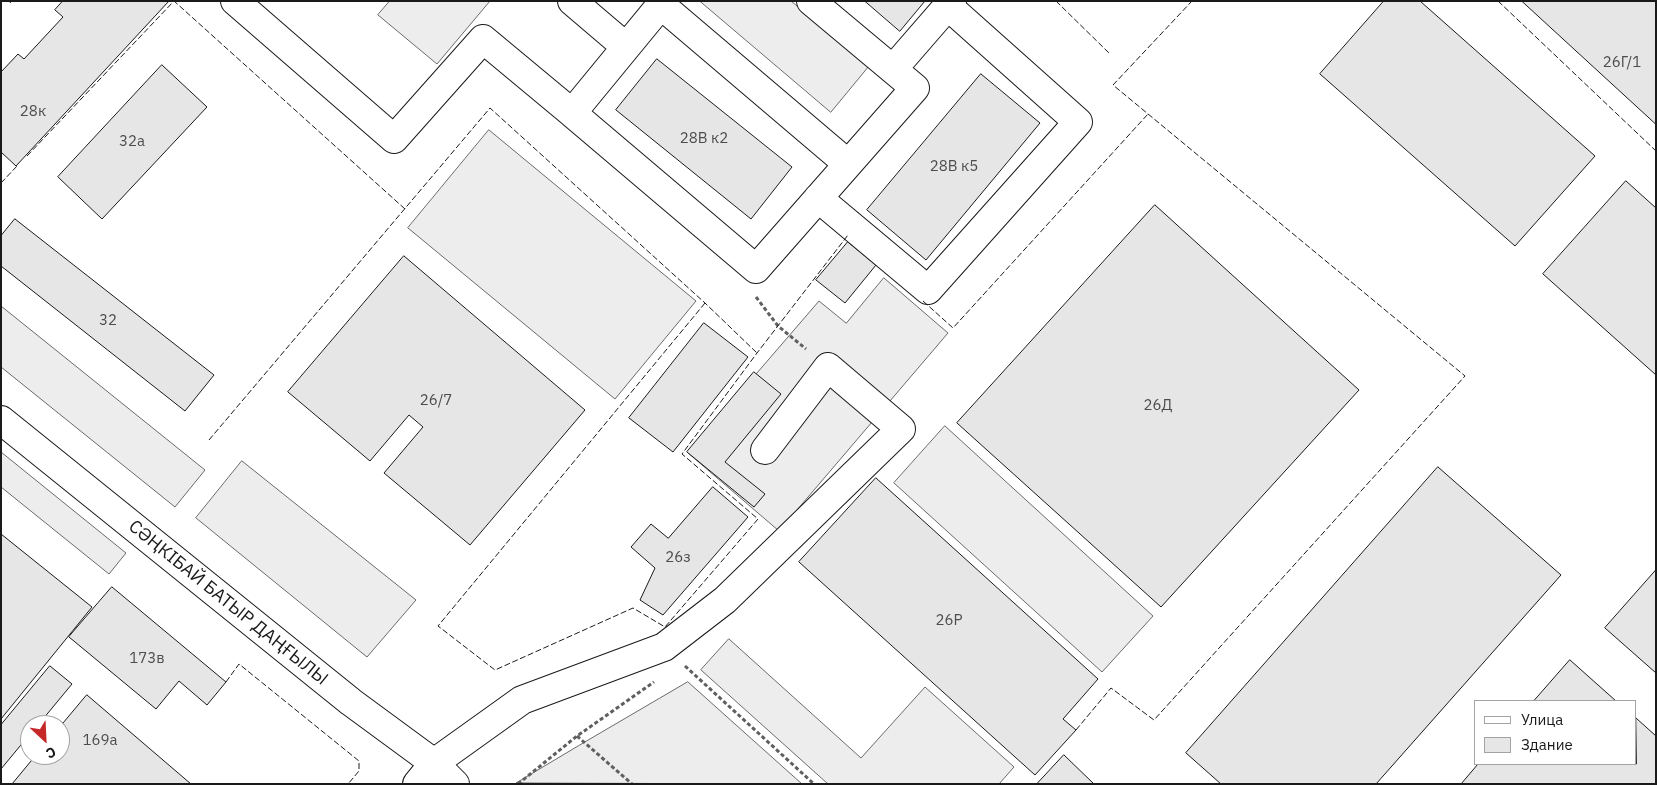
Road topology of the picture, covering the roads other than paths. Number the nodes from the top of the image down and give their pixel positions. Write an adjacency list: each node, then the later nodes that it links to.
1 (235, 1): 8 (main road)
2 (572, 1): 6 (main road)
3 (811, 1): 7 (main road)
4 (663, 3): 6 (main road); 9 (main road)
5 (950, 3): 7 (main road); 10 (main road)
6 (626, 47): 8 (main road)
7 (893, 69): 9 (main road)
8 (572, 113): 10 (main road)
9 (848, 164): 10 (main road)
10 (818, 198)
11 (1, 420): 13 (main road, СӘҢКІБАЙ БАТЫР ДАҢҒЫЛЫ)
12 (765, 450): 13 (main road)
13 (426, 774): 14 (main road, СӘҢКІБАЙ БАТЫР ДАҢҒЫЛЫ)
14 (455, 784)

